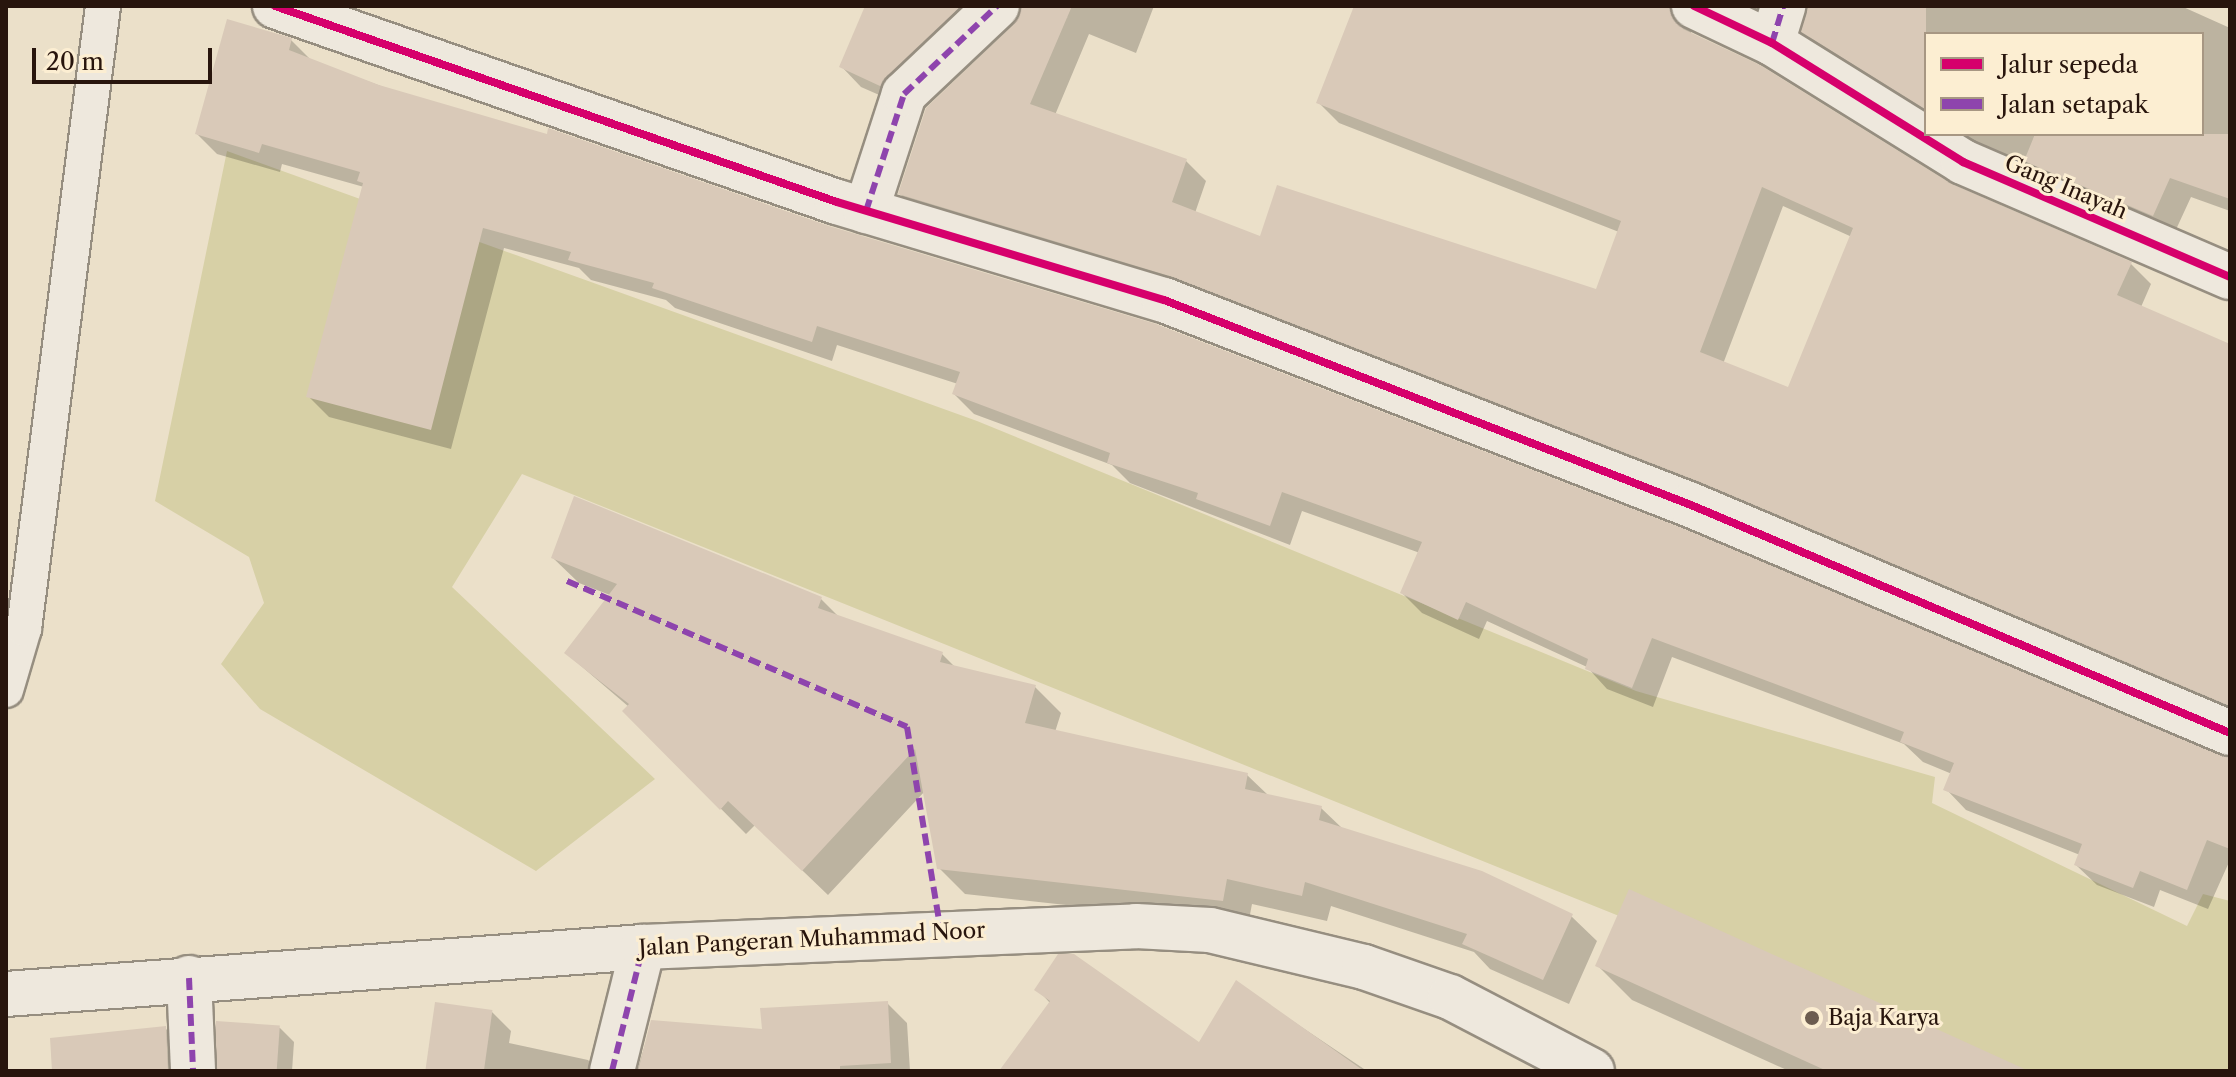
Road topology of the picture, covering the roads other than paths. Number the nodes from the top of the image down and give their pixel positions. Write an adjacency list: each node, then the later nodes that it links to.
1 (103, 6): 10 (lane)
2 (275, 6): 8 (street)
3 (997, 6): 8 (street)
4 (1694, 6): 5 (street, Gang Inayah)
5 (1777, 24): 6 (street, Gang Inayah)
6 (1924, 133)
7 (1928, 136): 9 (street, Gang Inayah)
8 (866, 211): 11 (street)
9 (2230, 277)
10 (6, 690)
11 (2230, 733)
12 (643, 947): 13 (street, Jalan Pangeran Muhammad Noor); 16 (street); 17 (street, Jalan Pangeran Muhammad Noor)
13 (189, 978): 14 (street, Jalan Pangeran Muhammad Noor); 15 (street)
14 (6, 994)
15 (193, 1071)
16 (612, 1071)
17 (1592, 1071)

